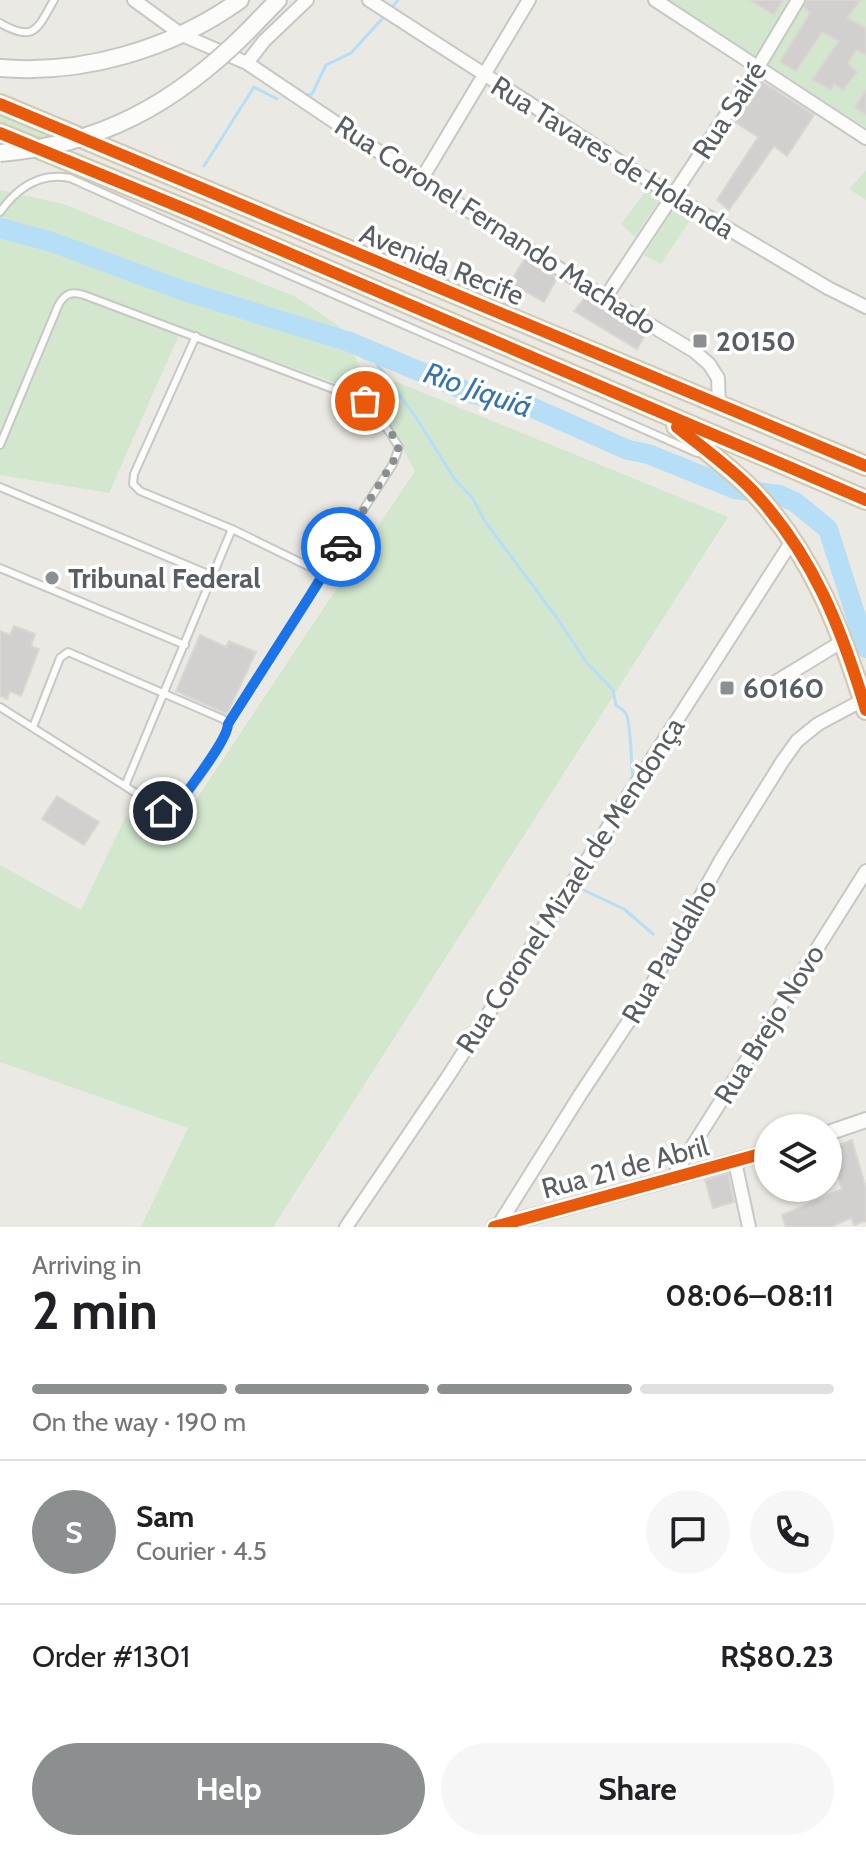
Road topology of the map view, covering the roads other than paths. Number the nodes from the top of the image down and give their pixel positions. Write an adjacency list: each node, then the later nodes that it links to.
1 (54, 0): 10 (lane)
2 (134, 0): 11 (street, Rua Coronel Fernando Machado)
3 (240, 0): 11 (main road)
4 (278, 0): 19 (main road, bridge)
5 (307, 0): 12 (street)
6 (369, 0): 15 (street, Rua Tavares de Holanda)
7 (529, 0): 15 (street)
8 (655, 0): 13 (street)
9 (798, 0): 13 (street, Rua Sairé)
10 (0, 23)
11 (182, 35): 12 (street, Rua Coronel Fernando Machado); 14 (main road)
12 (247, 63): 20 (street, Rua Coronel Fernando Machado)
13 (758, 67): 18 (street); 21 (street, Rua Sairé)
14 (0, 68)
15 (484, 76): 20 (street); 21 (street, Rua Tavares de Holanda)
16 (0, 104): 26 (main road, Avenida Recife)
17 (0, 133): 27 (main road, Avenida Recife)
18 (866, 138)
19 (0, 153)
20 (421, 180): 23 (street, Rua Coronel Fernando Machado)
21 (673, 196): 23 (street, Rua Sairé); 24 (street, Rua Tavares de Holanda)
22 (0, 212): 29 (lane)
23 (605, 298): 26 (street, Rua Coronel Fernando Machado)
24 (864, 306)
25 (196, 336): 28 (lane); 33 (lane); 36 (lane)
26 (719, 404): 30 (main road, Avenida Recife)
27 (653, 408): 29 (main road); 32 (main road, Avenida Recife)
28 (0, 445)
29 (724, 465): 34 (main road)
30 (866, 466)
31 (0, 487): 37 (lane)
32 (866, 500)
33 (232, 529): 36 (lane); 37 (lane)
34 (792, 541): 38 (main road); 55 (street, Rua Coronel Mizael de Mendonça)
35 (0, 568): 39 (lane)
36 (325, 569): 44 (lane)
37 (213, 576): 39 (lane)
38 (843, 641): 40 (street); 42 (main road)
39 (185, 645): 41 (lane)
40 (764, 689)
41 (166, 693): 44 (lane); 45 (lane); 46 (lane)
42 (864, 705): 54 (street, Rua Paudalho)
43 (0, 707): 45 (lane)
44 (228, 724): 46 (lane)
45 (33, 727): 46 (lane)
46 (125, 786)
47 (866, 871): 52 (street, Rua Brejo Novo)
48 (866, 1120): 49 (street)
49 (842, 1128)
50 (754, 1156): 51 (street, Rua 21 de Abril)
51 (735, 1162): 52 (street, Rua 21 de Abril); 56 (street)
52 (673, 1177): 53 (street, Rua 21 de Abril)
53 (521, 1224): 54 (street, Rua 21 de Abril)
54 (496, 1226)
55 (346, 1227)
56 (749, 1227)

